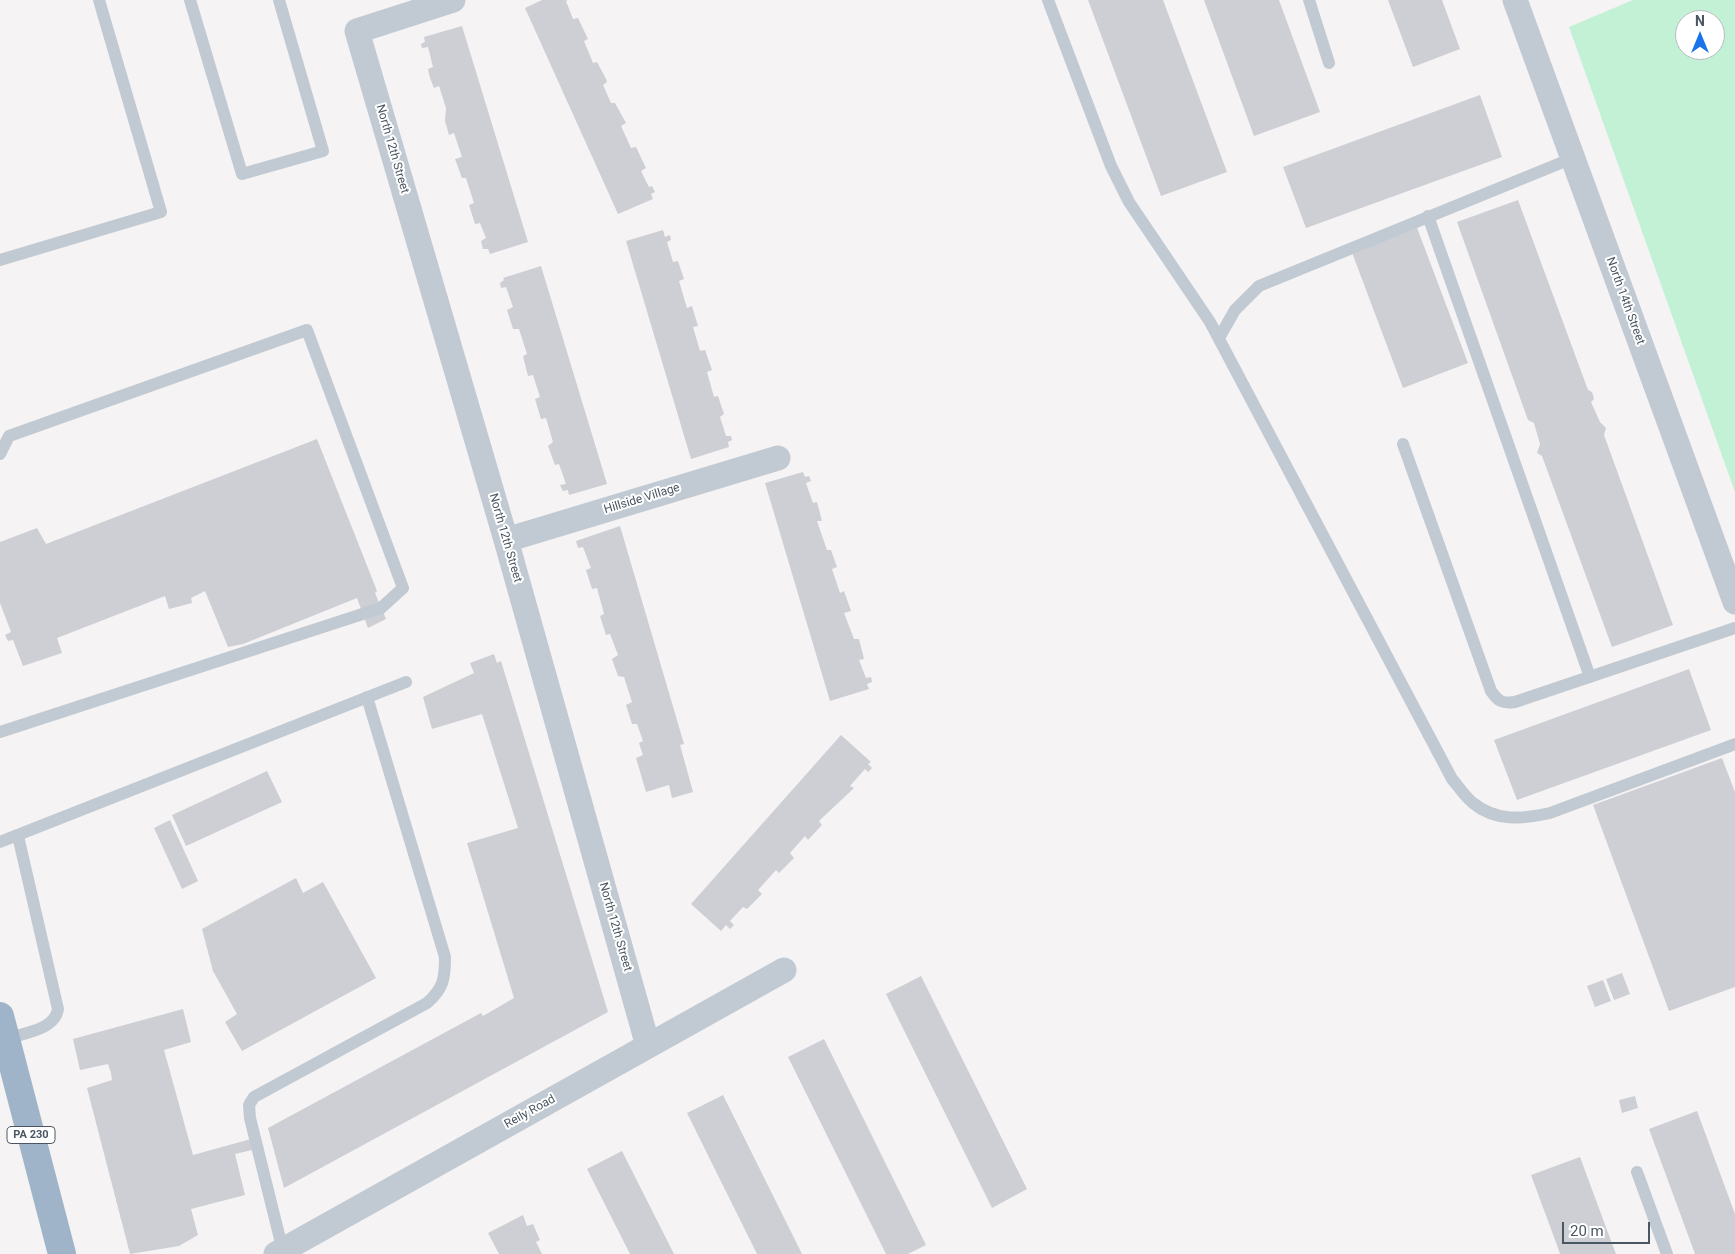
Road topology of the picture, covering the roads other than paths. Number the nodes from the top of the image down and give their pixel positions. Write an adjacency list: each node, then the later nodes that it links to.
1 (99, 0): 11 (lane)
2 (190, 0): 3 (lane)
3 (279, 0)
4 (453, 0): 16 (street, North 12th Street)
5 (1048, 0): 12 (lane)
6 (1309, 0): 8 (lane)
7 (1515, 0): 9 (street, North 14th Street)
8 (1329, 64)
9 (1573, 158): 10 (lane); 17 (street, North 14th Street)
10 (1428, 216): 12 (lane); 19 (lane)
11 (0, 260)
12 (1219, 338): 23 (lane)
13 (1403, 444): 19 (lane)
14 (0, 454): 22 (lane)
15 (778, 458): 16 (street, Hillside Village)
16 (506, 540): 28 (street, North 12th Street)
17 (1734, 593)
18 (1735, 628): 19 (lane)
19 (1590, 677)
20 (406, 682): 21 (lane)
21 (367, 698): 24 (lane); 30 (lane)
22 (0, 732)
23 (1735, 744)
24 (18, 836): 25 (lane); 27 (lane)
25 (0, 842)
26 (784, 970): 28 (street, Reily Road)
27 (3, 1027): 31 (highway, PA 230)
28 (648, 1046): 30 (street, Reily Road)
29 (1637, 1172): 32 (lane)
30 (280, 1252)
31 (62, 1254)
32 (1667, 1254)

